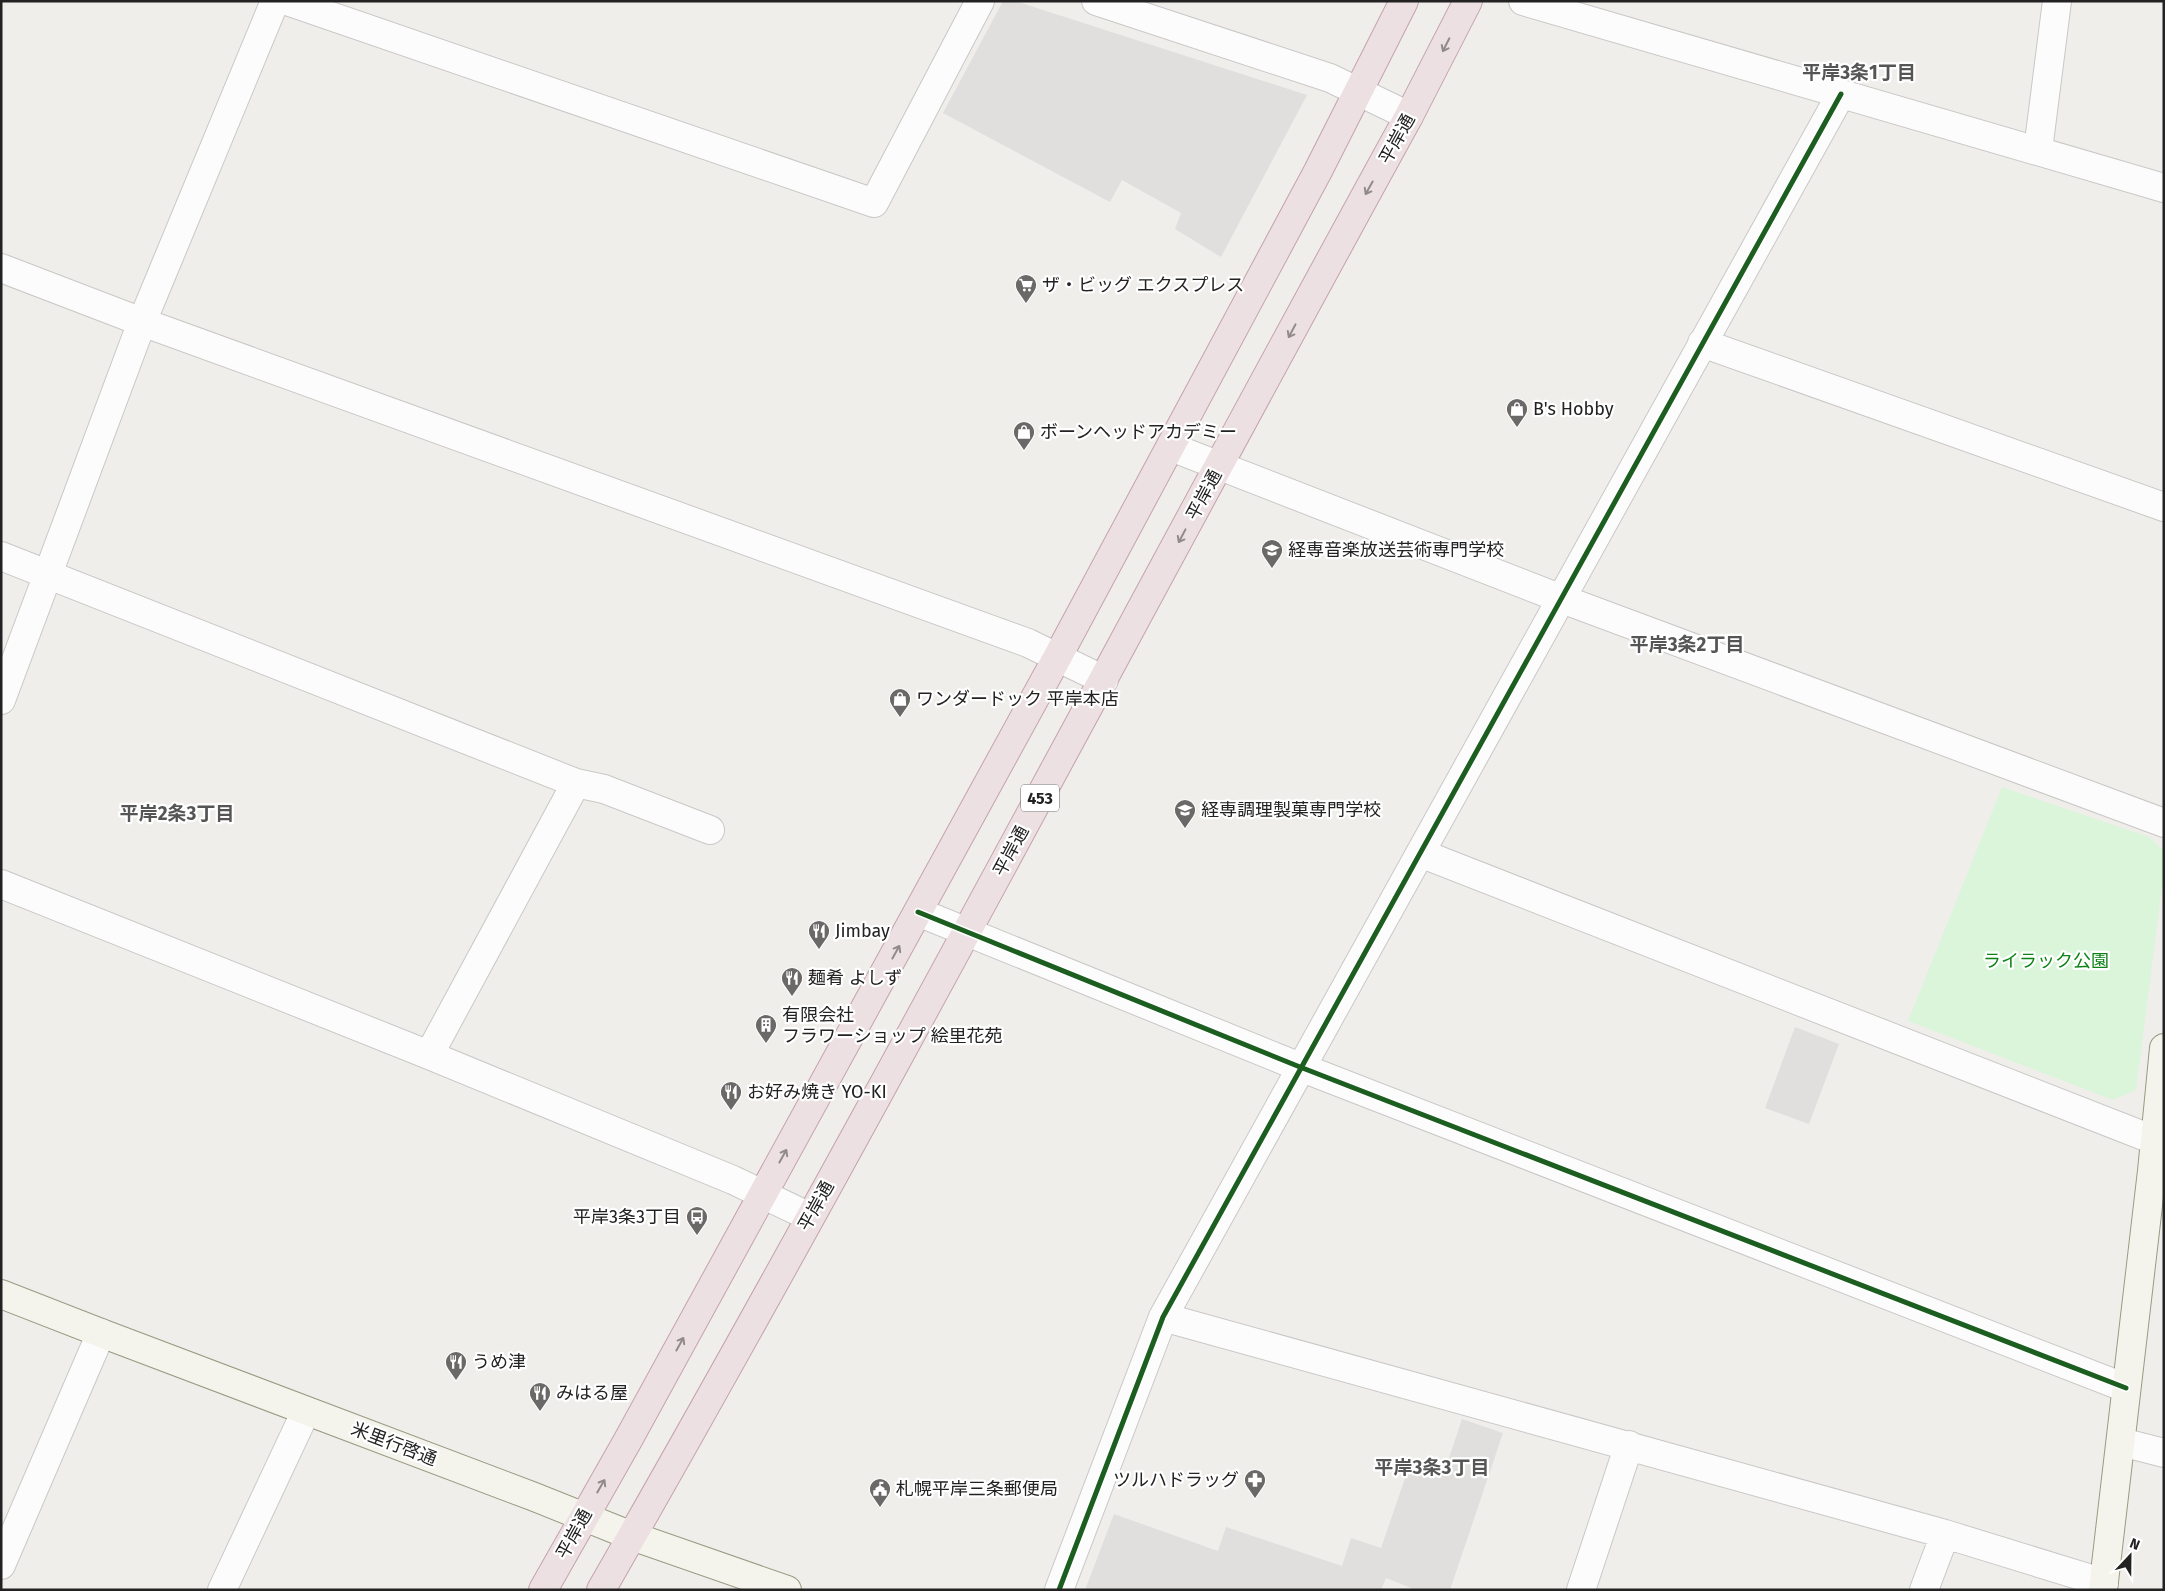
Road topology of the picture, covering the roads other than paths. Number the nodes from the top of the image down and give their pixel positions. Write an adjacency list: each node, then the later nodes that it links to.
1 (275, 1): 15 (street)
2 (287, 1): 3 (street)
3 (980, 1)
4 (1096, 1): 9 (street)
5 (1404, 1): 9 (highway, 平岸通)
6 (1468, 1): 11 (highway, 平岸通 / 453, one-way to 11)
7 (1523, 1): 10 (street)
8 (2058, 1): 12 (street)
9 (1360, 91): 11 (street); 17 (highway, 平岸通)
10 (1841, 94): 12 (street); 16 (street)
11 (1409, 116): 18 (highway, 平岸通 / 453, one-way to 18)
12 (2038, 150): 13 (street)
13 (2164, 188)
14 (1, 268): 15 (street)
15 (142, 322): 21 (street); 23 (street)
16 (1702, 343): 19 (street); 22 (street)
17 (1171, 447): 18 (street); 23 (highway, 平岸通)
18 (1219, 466): 22 (street); 24 (highway, 平岸通 / 453, one-way to 24)
19 (2164, 506)
20 (1, 556): 21 (street)
21 (48, 573): 25 (street); 26 (street)
22 (1562, 599): 27 (street); 29 (street)
23 (1058, 656): 24 (street); 31 (highway, 平岸通)
24 (1104, 680): 32 (highway, 平岸通 / 453)
25 (1, 700)
26 (576, 783): 28 (street); 34 (street)
27 (2164, 823)
28 (710, 830)
29 (1420, 853): 35 (street); 36 (street)
30 (1, 884): 34 (street)
31 (918, 912): 32 (street); 38 (highway, 平岸通, one-way to 31)
32 (967, 932): 35 (street); 39 (highway, 平岸通 / 453)
33 (2164, 1048): 36 (street)
34 (429, 1055): 38 (street)
35 (1300, 1067): 41 (street); 43 (street)
36 (2154, 1140): 37 (street)
37 (2158, 1173): 43 (street)
38 (763, 1193): 39 (street); 48 (highway, 平岸通, one-way to 38)
39 (810, 1217): 50 (highway, 平岸通 / 453)
40 (1, 1294): 42 (street, 米里行啓通)
41 (1163, 1317): 46 (street); 57 (street)
42 (101, 1333): 44 (street, 米里行啓通); 51 (street)
43 (2126, 1388): 45 (street)
44 (306, 1411): 48 (street, 米里行啓通); 53 (street)
45 (2122, 1442): 47 (street); 52 (street)
46 (1629, 1445): 49 (street); 58 (street)
47 (2164, 1453)
48 (583, 1516): 50 (street, 米里行啓通); 54 (highway, 平岸通)
49 (1945, 1534): 52 (street); 59 (street)
50 (632, 1536): 55 (highway, 平岸通 / 453); 56 (street, 米里行啓通)
51 (1, 1565)
52 (2104, 1587)
53 (222, 1590)
54 (543, 1590)
55 (601, 1590)
56 (787, 1590)
57 (1059, 1590)
58 (1581, 1590)
59 (1924, 1590)

